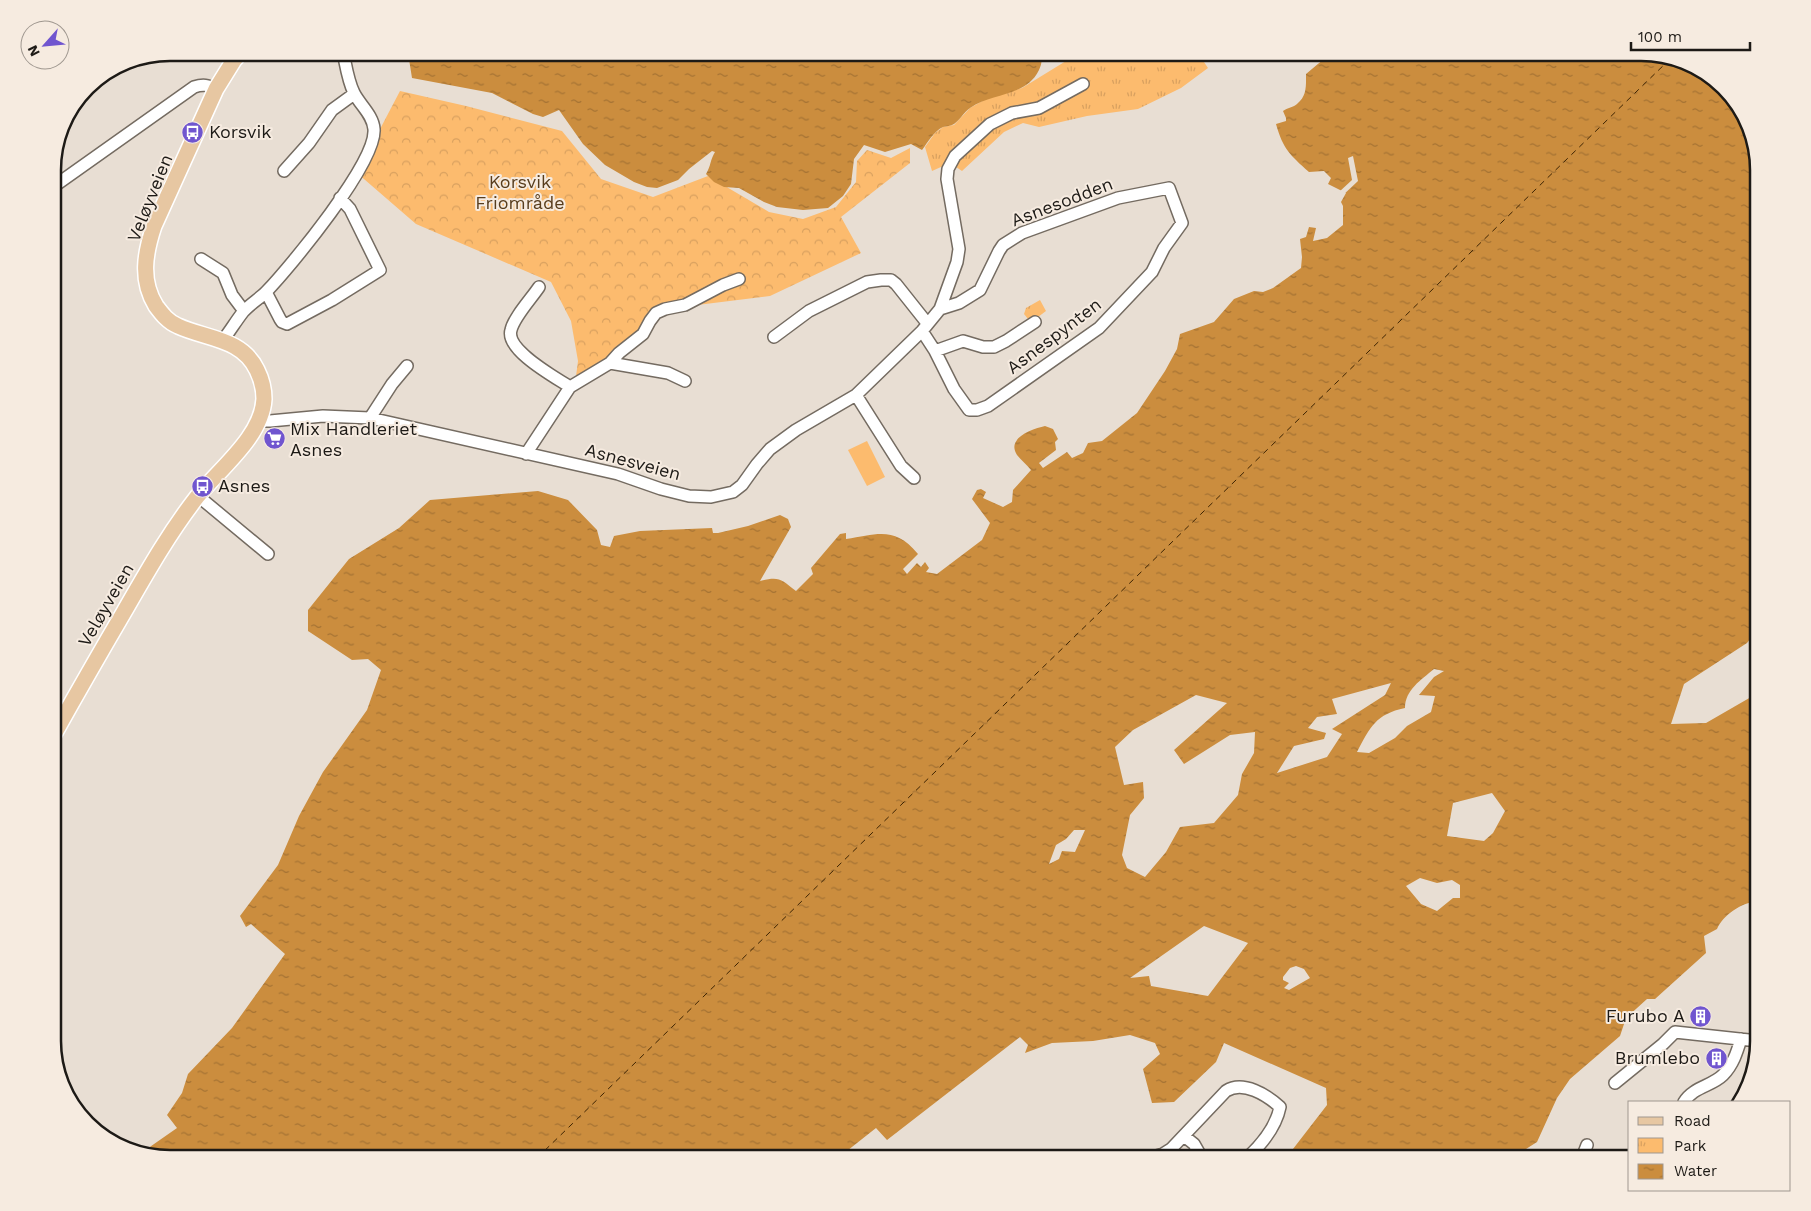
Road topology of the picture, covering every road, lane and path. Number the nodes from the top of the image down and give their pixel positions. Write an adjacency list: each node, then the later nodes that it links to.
1 (233, 61): 4 (main road, Veløyveien)
2 (345, 61): 5 (street)
3 (1083, 84): 14 (street, Asnesveien)
4 (216, 89): 7 (street); 19 (main road, Veløyveien)
5 (354, 94): 6 (street); 9 (street)
6 (284, 171)
7 (61, 181)
8 (1169, 188): 14 (street, Asnesodden); 20 (street, Asnespynten)
9 (340, 198): 13 (street); 13 (street)
10 (201, 259): 15 (street)
11 (739, 279): 21 (street)
12 (539, 287): 24 (street)
13 (266, 292): 15 (street)
14 (940, 309): 17 (street, Asnesveien)
15 (244, 311): 19 (street)
16 (1035, 322): 20 (street, Asnespynten)
17 (924, 327): 18 (street, Asnespynten); 20 (street, Asnespynten); 25 (street, Asnesveien)
18 (774, 338)
19 (223, 340): 27 (main road, Veløyveien)
20 (935, 351)
21 (610, 364): 23 (street); 24 (street)
22 (407, 366): 26 (street)
23 (685, 381)
24 (570, 387): 28 (street)
25 (856, 395): 28 (street, Asnesveien); 29 (street)
26 (370, 418): 27 (street, Asnesveien); 28 (street, Asnesveien)
27 (259, 421): 30 (main road, Veløyveien)
28 (526, 454)
29 (914, 478)
30 (198, 496): 31 (street); 32 (main road, Veløyveien)
31 (268, 554)
32 (61, 722)
33 (1741, 1039): 34 (street); 35 (street); 36 (street)
34 (1750, 1040)
35 (1616, 1084)
36 (1685, 1101)
37 (1184, 1136): 39 (street); 40 (street); 41 (street)
38 (1587, 1145): 42 (street)
39 (1169, 1150)
40 (1197, 1150)
41 (1253, 1150)
42 (1585, 1150)

